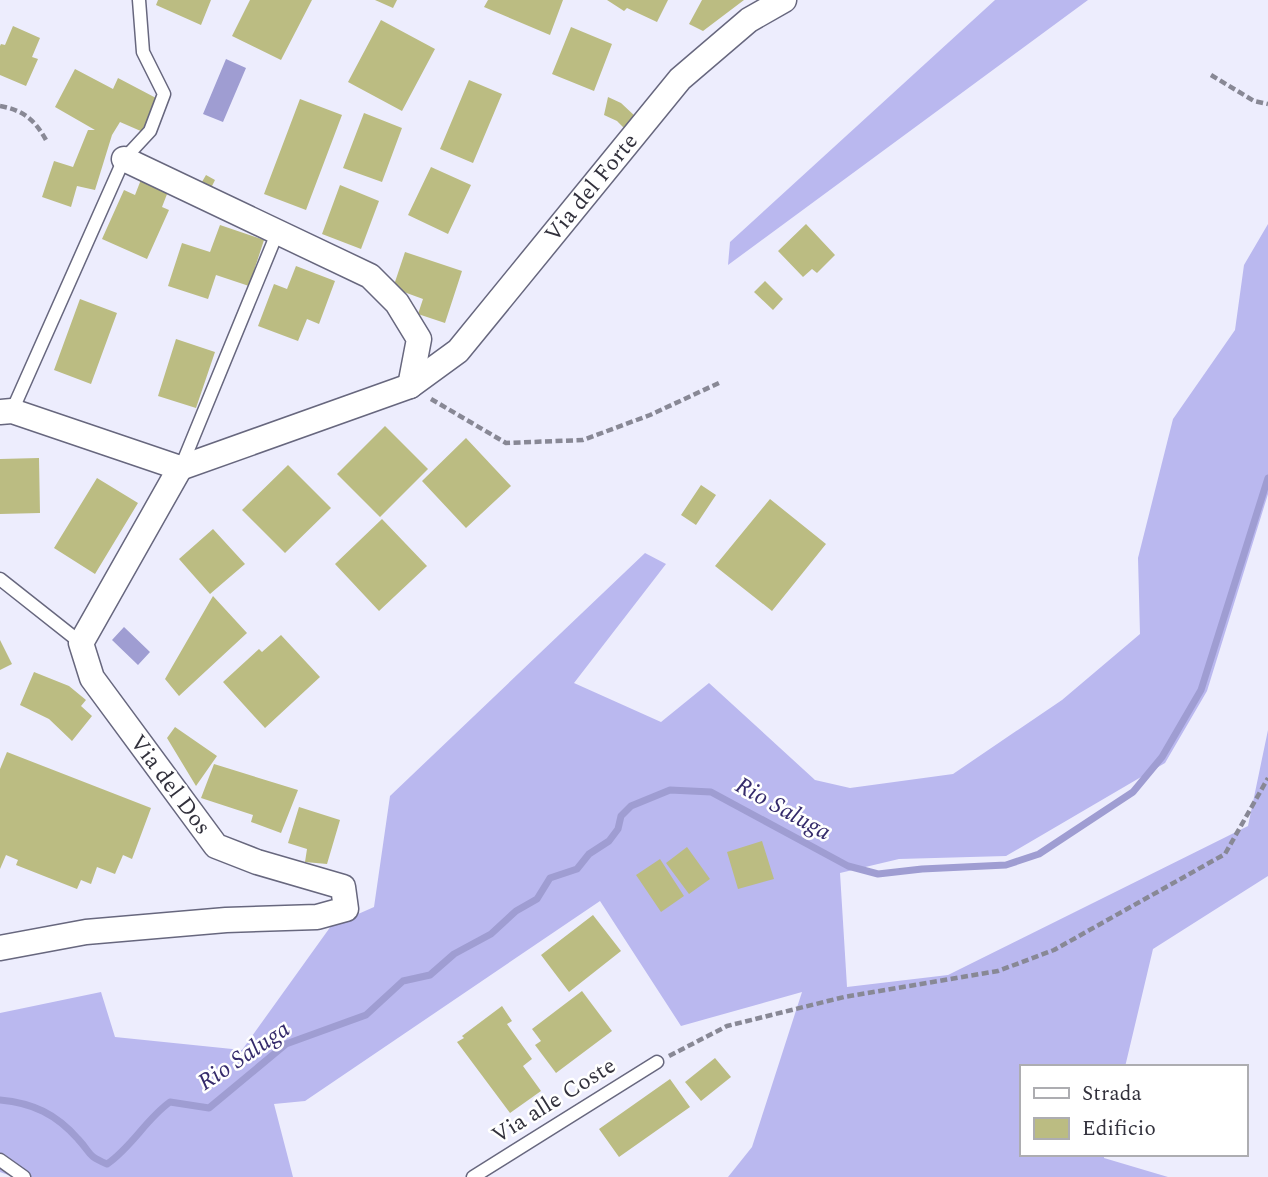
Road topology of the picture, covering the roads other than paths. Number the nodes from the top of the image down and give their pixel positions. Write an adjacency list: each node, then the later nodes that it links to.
1 (139, 0): 3 (lane)
2 (784, 0): 5 (street, Via del Forte)
3 (124, 159): 4 (street); 6 (lane)
4 (278, 231): 5 (street); 7 (lane)
5 (410, 386): 7 (street, Via del Forte)
6 (6, 411): 7 (street)
7 (180, 468): 9 (street)
8 (0, 579): 9 (lane)
9 (81, 643): 10 (street, Via del Dos)
10 (0, 948)
11 (657, 1062): 13 (lane, Via alle Coste)
12 (0, 1160): 14 (lane)
13 (498, 1161): 15 (lane, Via alle Coste); 16 (lane)
14 (24, 1177)
15 (473, 1177)
16 (497, 1177)

